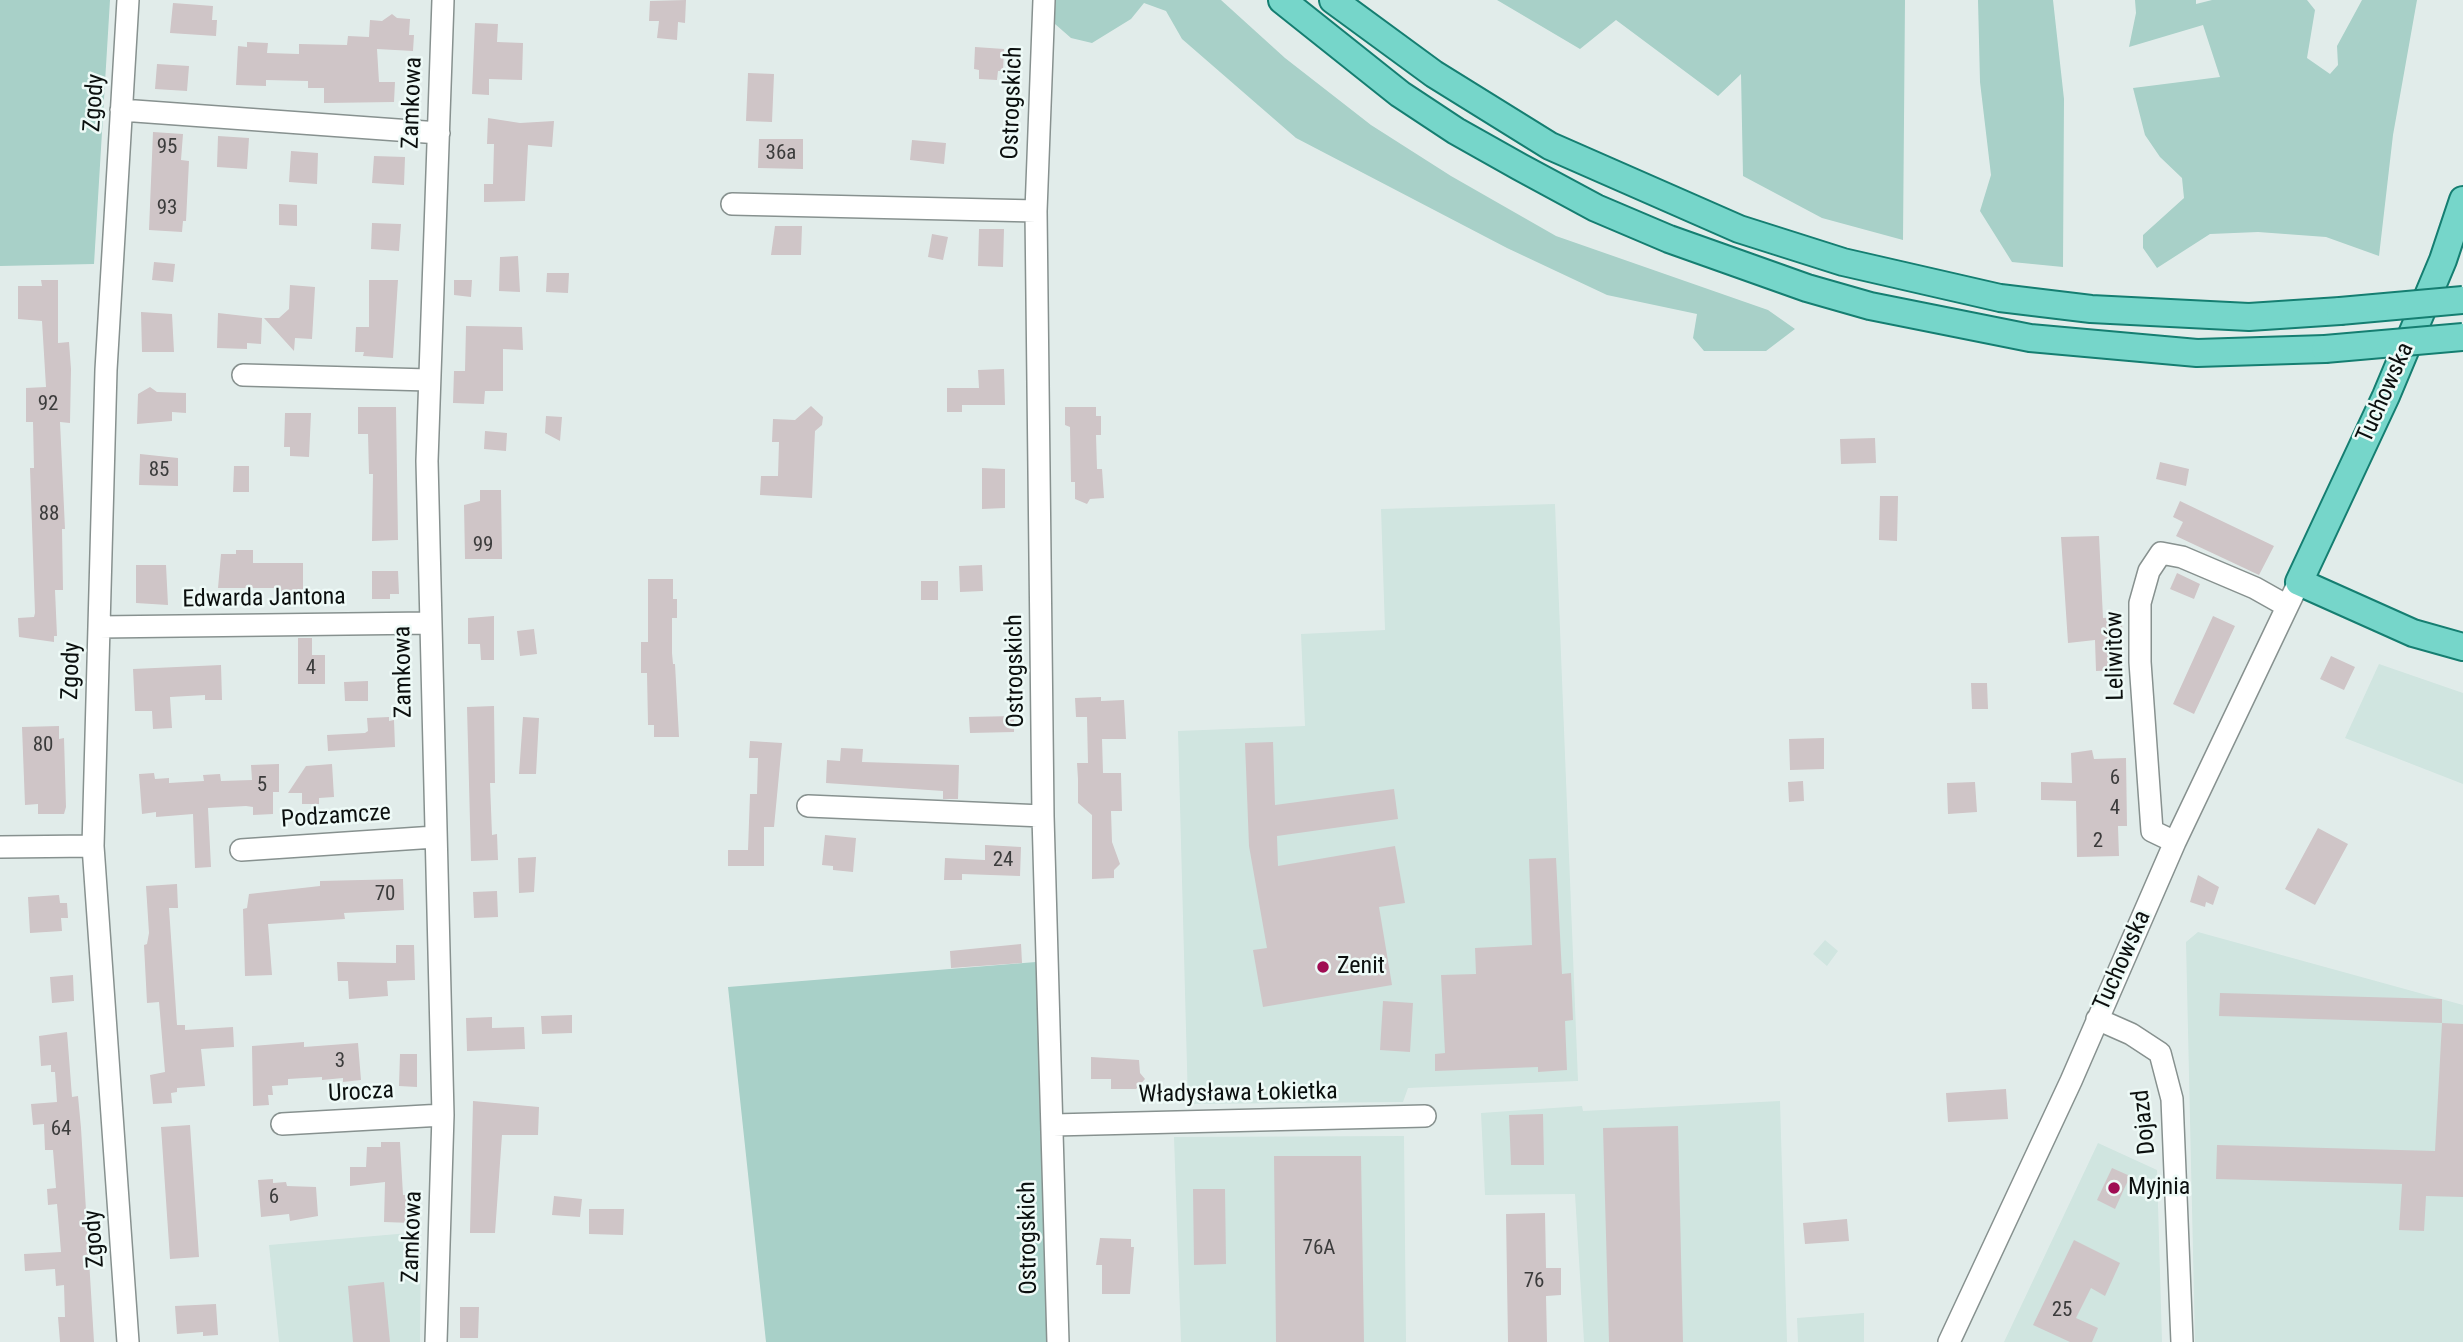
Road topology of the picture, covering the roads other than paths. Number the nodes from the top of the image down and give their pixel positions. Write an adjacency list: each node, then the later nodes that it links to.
1 (128, 0): 6 (street, Zgody)
2 (443, 0): 7 (street, Zamkowa)
3 (1044, 0): 10 (street, Ostrogskich)
4 (1282, 0): 12 (main road, bridge)
5 (1334, 0): 11 (main road, bridge)
6 (121, 110): 7 (street); 18 (street, Zgody)
7 (439, 133): 14 (street, Zamkowa)
8 (2463, 200): 15 (main road, Tuchowska)
9 (732, 204): 10 (street)
10 (1036, 211): 21 (street, Ostrogskich)
11 (2463, 300)
12 (2463, 337)
13 (243, 375): 14 (street)
14 (429, 380): 17 (street, Zamkowa)
15 (2299, 582): 16 (street, Tuchowska); 19 (main road)
16 (2287, 606): 23 (street, Tuchowska); 23 (street, Leliwitów)
17 (429, 623): 18 (street, Edwarda Jantona); 22 (street, Zamkowa)
18 (99, 627): 24 (street, Zgody)
19 (2463, 647)
20 (808, 806): 21 (street)
21 (1043, 816): 31 (street, Ostrogskich)
22 (435, 837): 26 (street, Podzamcze); 28 (street, Zamkowa)
23 (2175, 842): 27 (street, Tuchowska)
24 (93, 846): 25 (street); 32 (street, Zgody)
25 (0, 847)
26 (241, 850)
27 (2097, 1019): 35 (street, Tuchowska); 36 (street, Dojazd)
28 (443, 1115): 30 (street, Urocza); 33 (street, Zamkowa)
29 (1425, 1116): 31 (street, Władysława Łokietka)
30 (282, 1124)
31 (1052, 1125): 34 (street, Ostrogskich)
32 (128, 1342)
33 (436, 1342)
34 (1058, 1342)
35 (1949, 1342)
36 (2182, 1342)

